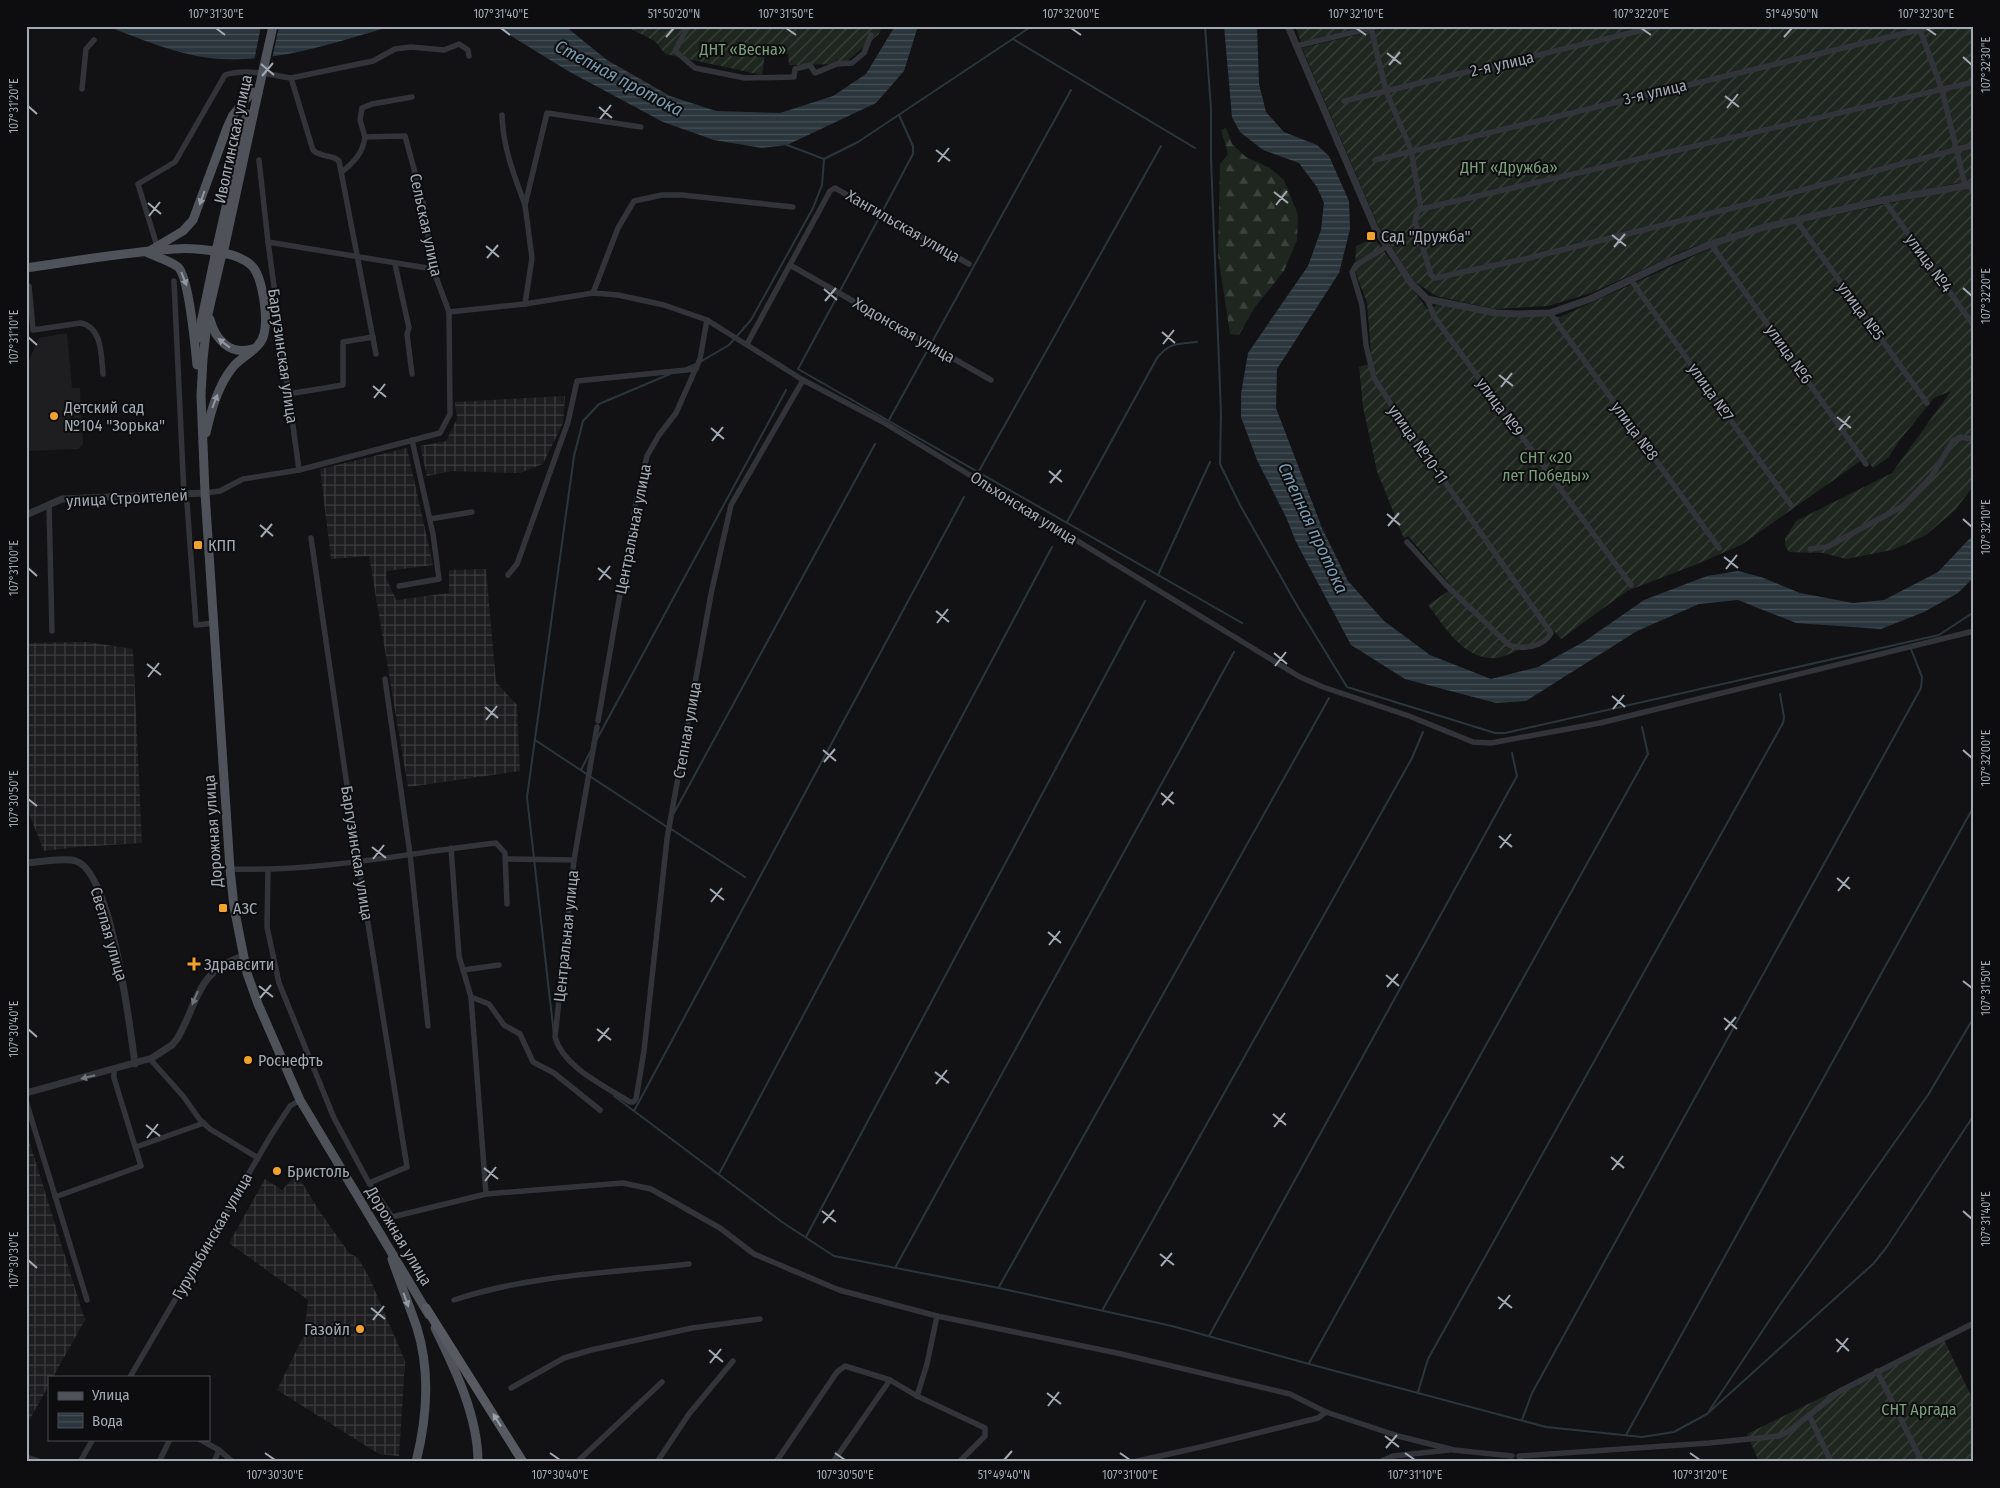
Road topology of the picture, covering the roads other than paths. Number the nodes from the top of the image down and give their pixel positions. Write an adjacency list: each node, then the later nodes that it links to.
1 (266, 26): 19 (main road, Иволгинская улица)
2 (273, 26): 19 (main road, Иволгинская улица, bridge)
3 (1288, 26): 12 (street)
4 (1380, 26): 8 (street)
5 (1660, 26): 18 (street, 2-я улица)
6 (1934, 26): 9 (street, 3-я улица)
7 (685, 27): 10 (street)
8 (1371, 28): 12 (street); 18 (street)
9 (1919, 28): 17 (street); 27 (street, 3-я улица)
10 (871, 35)
11 (94, 40): 16 (street)
12 (1296, 46): 41 (street)
13 (470, 56): 14 (street)
14 (291, 78): 30 (street); 40 (street)
15 (1974, 82): 17 (street)
16 (82, 89)
17 (1942, 90): 26 (street); 36 (street)
18 (1386, 91): 21 (street, 2-я улица); 27 (street)
19 (255, 92): 40 (main road, one-way to 40); 43 (main road, Иволгинская улица)
20 (412, 97): 24 (street)
21 (1344, 101)
22 (502, 115): 34 (street)
23 (641, 127): 34 (street)
24 (365, 137): 30 (street); 49 (street, Сельская улица)
25 (1974, 145): 26 (street)
26 (1957, 149): 31 (street); 36 (street)
27 (1412, 150): 29 (street, 3-я улица); 36 (street)
28 (259, 160): 38 (street, Баргузинская улица)
29 (1375, 160)
30 (342, 172): 44 (street)
31 (1970, 185): 32 (street); 33 (street)
32 (1974, 196)
33 (1884, 200): 37 (street); 60 (street, улица №4)
34 (525, 205): 55 (street)
35 (792, 207): 53 (street)
36 (1421, 208)
37 (1796, 220): 39 (street); 73 (street, улица №5)
38 (268, 242): 44 (street); 71 (street, Баргузинская улица)
39 (1711, 244): 50 (street); 77 (street, улица №6)
40 (157, 246): 42 (main road)
41 (1386, 247): 54 (street); 88 (street, улица №10-11)
42 (146, 252): 48 (main road); 63 (main road); 65 (main road, one-way to 65)
43 (219, 253): 58 (main road, Дорожная улица); 65 (main road, Дорожная улица)
44 (358, 257): 45 (street); 61 (street)
45 (395, 264): 49 (street); 68 (street)
46 (969, 264): 47 (street, Хангильская улица)
47 (790, 265): 62 (street); 70 (street, Ходонская улица)
48 (26, 268)
49 (433, 269): 56 (street, Сельская улица)
50 (1631, 280): 57 (street); 83 (street, улица №7)
51 (174, 281): 80 (street)
52 (26, 285): 67 (street)
53 (593, 293): 55 (street, Ольхонская улица); 59 (street, Ольхонская улица)
54 (1427, 299): 57 (street); 92 (street, улица №9)
55 (525, 304): 56 (street, Ольхонская улица)
56 (449, 312): 75 (street, Сельская улица)
57 (1550, 313): 89 (street, улица №8)
58 (208, 314): 63 (main road, one-way to 58); 72 (main road, Дорожная улица)
59 (707, 320): 62 (street, Ольхонская улица); 66 (street, Центральная улица)
60 (1974, 326)
61 (373, 337): 64 (street); 71 (street)
62 (747, 344): 69 (street, Ольхонская улица)
63 (255, 348): 76 (main road, one-way to 63)
64 (376, 354)
65 (198, 365): 72 (main road, Дорожная улица)
66 (696, 369): 91 (street); 101 (street, Центральная улица)
67 (103, 374)
68 (412, 374)
69 (803, 380): 96 (street, Ольхонская улица); 116 (street, Степная улица)
70 (991, 380)
71 (288, 394): 78 (street, Баргузинская улица)
72 (201, 395): 76 (main road, Дорожная улица)
73 (1927, 403)
74 (1974, 439): 90 (street)
75 (412, 440): 78 (street); 86 (street)
76 (203, 448): 79 (main road, Дорожная улица)
77 (1866, 464)
78 (299, 470): 79 (street)
79 (205, 493): 80 (street, улица Строителей); 94 (main road, Дорожная улица)
80 (184, 495): 82 (street, улица Строителей)
81 (187, 503): 94 (street)
82 (49, 505): 84 (street, улица Строителей); 95 (street, улица Строителей)
83 (1791, 505)
84 (28, 512)
85 (472, 512): 86 (street)
86 (430, 520): 93 (street)
87 (310, 538): 102 (street, Баргузинская улица)
88 (1407, 542)
89 (1719, 548)
90 (1810, 549)
91 (508, 575)
92 (1631, 585)
93 (399, 586)
94 (215, 623): 104 (main road, Дорожная улица)
95 (52, 631)
96 (1974, 631)
97 (385, 679): 99 (street)
98 (451, 848): 99 (street); 100 (street); 109 (street)
99 (410, 854): 102 (street); 111 (street)
100 (506, 859): 101 (street); 106 (street)
101 (574, 860): 116 (street, Центральная улица)
102 (358, 861): 105 (street); 123 (street, Баргузинская улица)
103 (26, 863): 113 (street, Светлая улица)
104 (230, 869): 105 (street); 107 (main road, Дорожная улица)
105 (268, 870): 123 (street)
106 (507, 904)
107 (243, 956): 112 (street, one-way to 112); 117 (main road, Дорожная улица)
108 (499, 964): 109 (street)
109 (463, 970): 110 (street)
110 (471, 998): 119 (street); 124 (street)
111 (428, 1026)
112 (150, 1059): 113 (street); 120 (street)
113 (135, 1064): 114 (street)
114 (114, 1070): 115 (street, one-way to 115); 121 (street)
115 (26, 1092)
116 (636, 1099)
117 (300, 1100): 122 (street, Гурульбинская улица); 126 (main road, Дорожная улица)
118 (26, 1101): 125 (street)
119 (600, 1110)
120 (204, 1123): 121 (street); 122 (street)
121 (136, 1147): 125 (street)
122 (258, 1158): 136 (street, Гурульбинская улица)
123 (369, 1183): 124 (street)
124 (486, 1194): 131 (street)
125 (55, 1197): 128 (street)
126 (384, 1238): 130 (main road, Дорожная улица); 155 (main road, one-way to 155)
127 (688, 1264): 129 (street)
128 (87, 1300)
129 (454, 1300)
130 (426, 1308): 156 (main road, Дорожная улица); 157 (highway, one-way to 130)
131 (937, 1316): 140 (street); 141 (street)
132 (760, 1319): 139 (street)
133 (1974, 1323): 135 (street)
134 (733, 1361): 159 (street)
135 (1877, 1371): 142 (street); 167 (street)
136 (131, 1376)
137 (890, 1380): 140 (street); 160 (street); 161 (street)
138 (662, 1382): 158 (street)
139 (510, 1388)
140 (917, 1396): 162 (street)
141 (1326, 1412): 147 (street); 163 (street)
142 (1810, 1416): 165 (street); 166 (street)
143 (93, 1440): 151 (street)
144 (170, 1440): 152 (street)
145 (201, 1440): 146 (street)
146 (219, 1450): 153 (street); 154 (street)
147 (1454, 1450): 148 (street); 164 (street)
148 (1512, 1456)
149 (26, 1457): 150 (street)
150 (42, 1462)
151 (80, 1462)
152 (159, 1462)
153 (214, 1462)
154 (233, 1462)
155 (416, 1462)
156 (478, 1462)
157 (523, 1462)
158 (577, 1462)
159 (657, 1462)
160 (776, 1462)
161 (833, 1462)
162 (959, 1462)
163 (1133, 1462)
164 (1378, 1462)
165 (1521, 1462)
166 (1831, 1462)
167 (1922, 1462)

